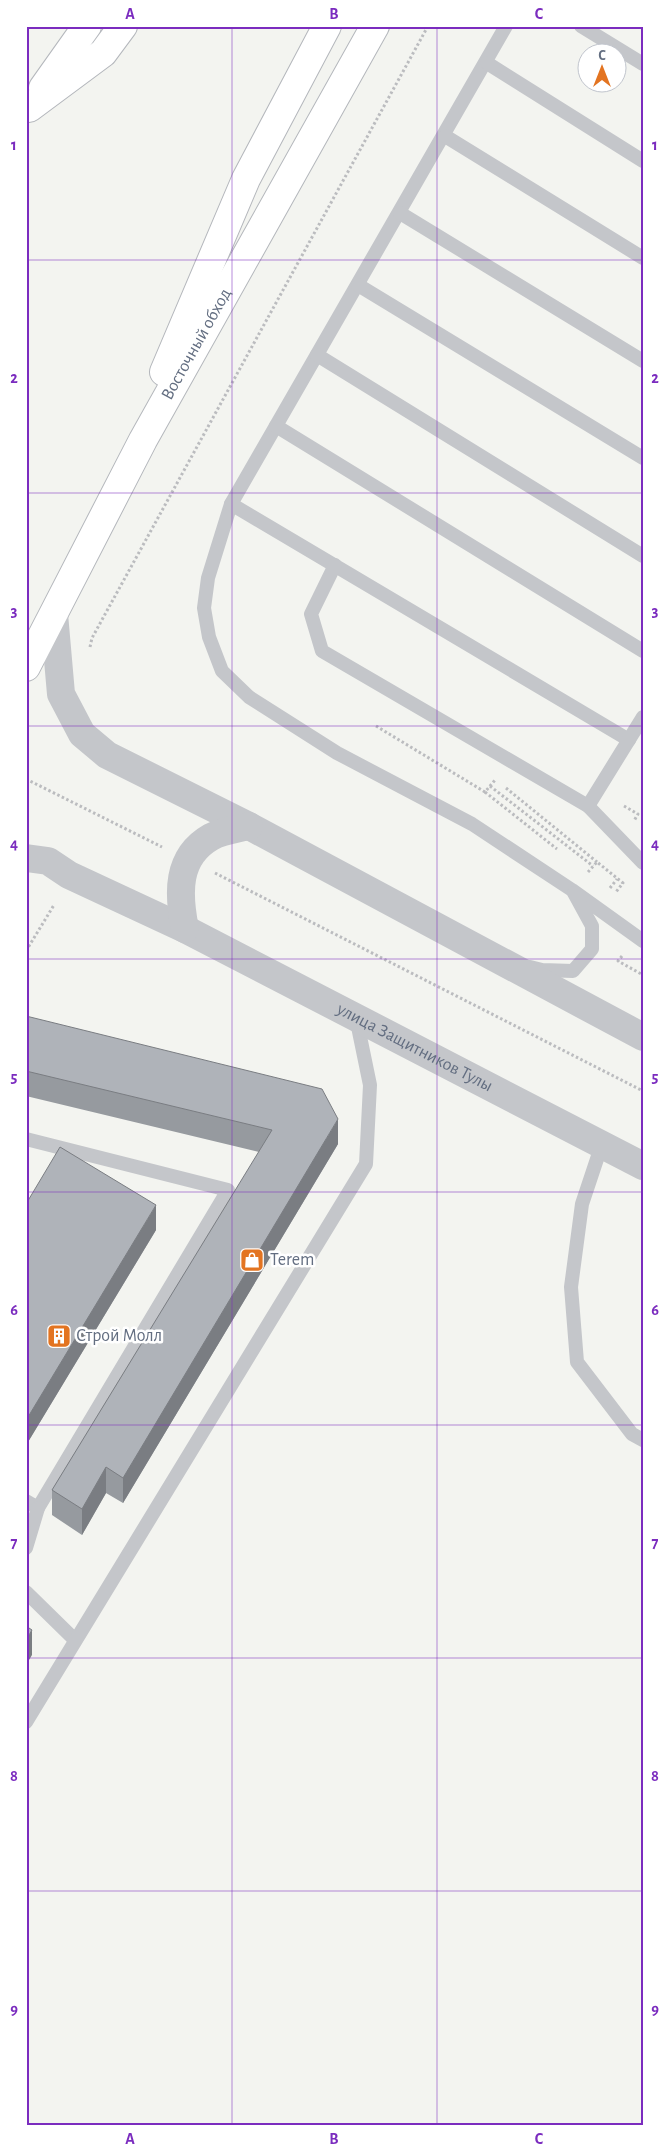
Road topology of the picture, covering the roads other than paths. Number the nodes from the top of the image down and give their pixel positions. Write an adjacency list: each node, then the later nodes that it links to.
1 (87, 26): 9 (main road)
2 (123, 26): 9 (main road)
3 (327, 26): 18 (main road)
4 (375, 26): 18 (main road, Восточный обход)
5 (506, 26): 7 (lane)
6 (581, 26): 8 (lane)
7 (487, 63): 10 (lane); 11 (lane)
8 (643, 64)
9 (28, 110)
10 (445, 136): 12 (lane); 13 (lane)
11 (643, 161)
12 (400, 213): 14 (lane); 16 (lane)
13 (643, 258)
14 (358, 286): 15 (lane); 19 (lane)
15 (317, 355): 17 (lane); 21 (lane)
16 (643, 361)
17 (276, 426): 20 (lane); 24 (lane)
18 (143, 440): 23 (main road, Восточный обход)
19 (643, 458)
20 (232, 504): 22 (lane); 32 (lane)
21 (643, 556)
22 (334, 565): 27 (lane); 28 (lane)
23 (54, 614): 25 (main road, Восточный обход); 29 (street)
24 (643, 651)
25 (26, 667)
26 (643, 717): 27 (lane)
27 (629, 740): 28 (lane)
28 (588, 806): 31 (lane)
29 (249, 826): 33 (street); 35 (street)
30 (26, 858): 33 (street, улица Защитников Тулы)
31 (643, 863)
32 (572, 890): 34 (lane); 35 (lane)
33 (185, 929): 36 (street, улица Защитников Тулы)
34 (643, 941)
35 (486, 955): 37 (street)
36 (356, 1016): 39 (street, улица Защитников Тулы); 45 (lane)
37 (643, 1037)
38 (26, 1139): 42 (lane)
39 (602, 1144): 40 (street, улица Защитников Тулы); 41 (lane)
40 (643, 1166)
41 (643, 1440)
42 (32, 1504): 43 (lane)
43 (26, 1548)
44 (26, 1592): 45 (lane)
45 (75, 1640): 46 (lane)
46 (26, 1722)

